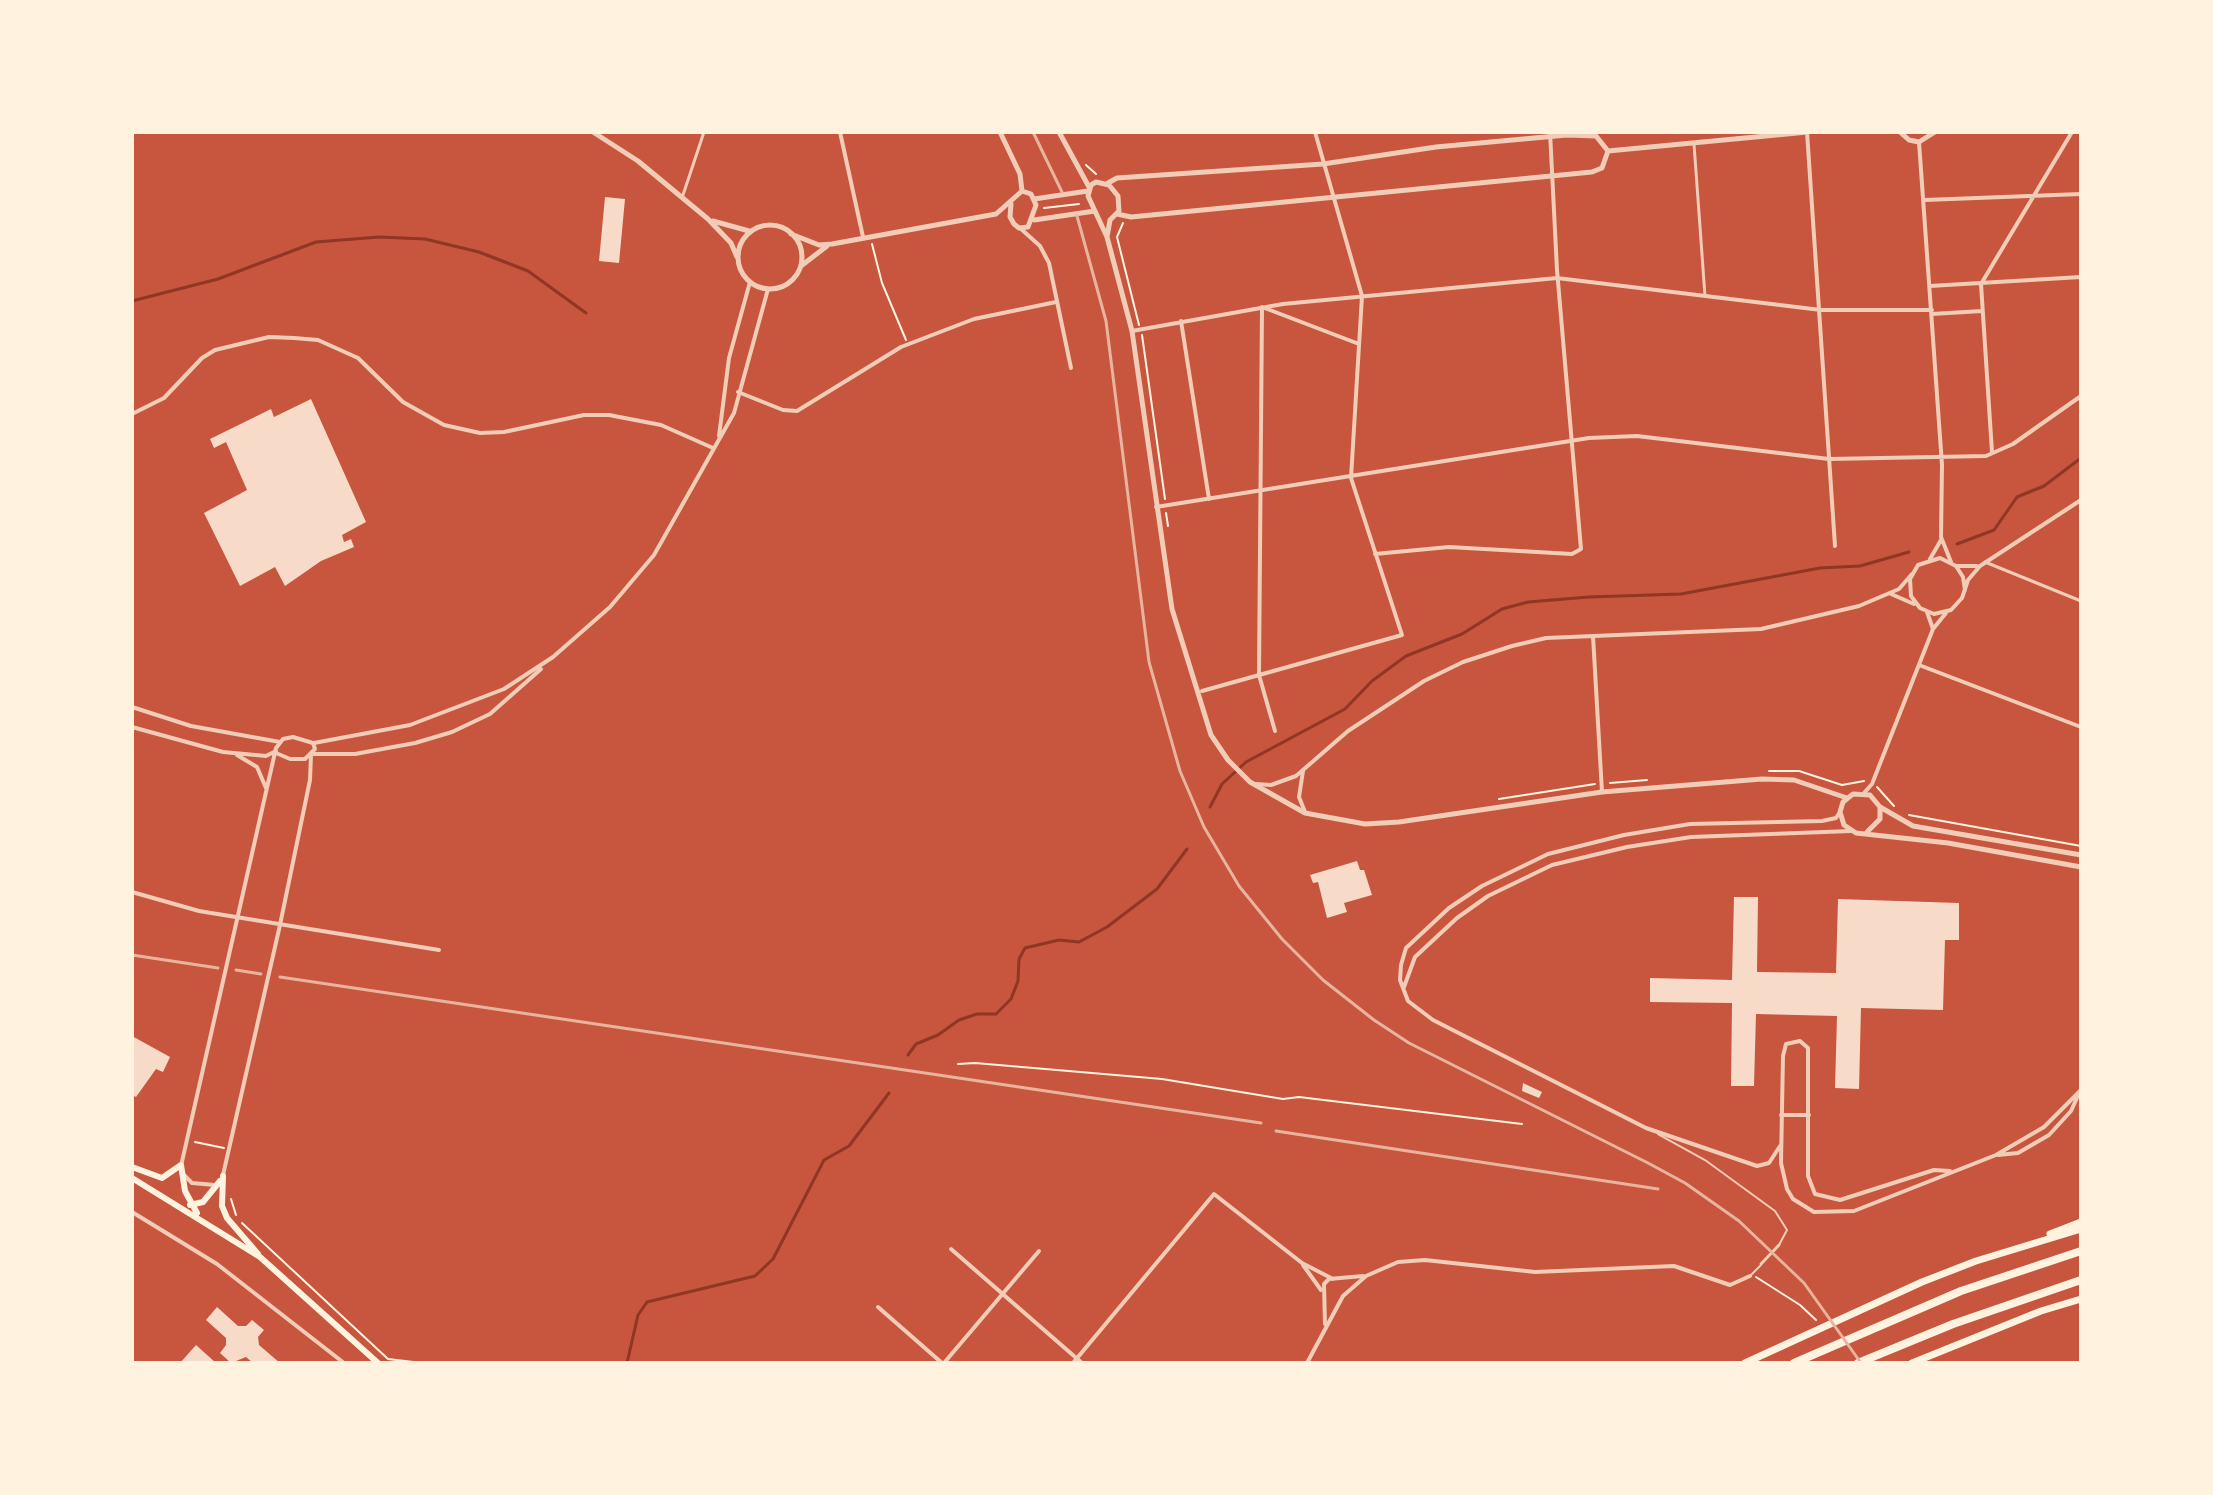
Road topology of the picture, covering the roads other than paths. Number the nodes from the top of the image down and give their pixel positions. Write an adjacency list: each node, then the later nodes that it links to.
1 (593, 132): 25 (street)
2 (704, 132): 25 (street)
3 (840, 132): 38 (street)
4 (1000, 132): 21 (street)
5 (1059, 132): 16 (street)
6 (1315, 132): 15 (street)
7 (1807, 132): 13 (street); 54 (street)
8 (1900, 132): 12 (street)
9 (1935, 132): 12 (street)
10 (2072, 132): 24 (street)
11 (1550, 134): 14 (street); 15 (street); 17 (street)
12 (1919, 142): 27 (street)
13 (1694, 144): 14 (street); 51 (street)
14 (1608, 151): 17 (street)
15 (1323, 164): 19 (street); 23 (street)
16 (1083, 174): 18 (street); 20 (street)
17 (1550, 177): 23 (street); 45 (street)
18 (1098, 180): 19 (street); 20 (street)
19 (1107, 183): 31 (street)
20 (1089, 189): 26 (street); 29 (street)
21 (1022, 191): 26 (street); 28 (street)
22 (2081, 194): 24 (street)
23 (1334, 196): 31 (street); 50 (street)
24 (2033, 197): 27 (street); 47 (street)
25 (682, 198): 32 (street)
26 (1034, 199): 34 (street)
27 (1925, 200): 48 (street)
28 (1011, 203): 30 (street); 33 (street)
29 (1096, 212): 31 (street); 34 (street); 39 (street)
30 (992, 215): 33 (street); 38 (street)
31 (1117, 215): 39 (street)
32 (708, 219): 36 (street); 42 (street)
33 (1011, 220): 35 (street)
34 (1032, 223): 35 (street); 40 (street)
35 (1019, 228): 40 (street)
36 (752, 231): 37 (street); 42 (street)
37 (791, 234): 41 (street); 43 (street)
38 (867, 236): 41 (street)
39 (1107, 237): 58 (street)
40 (1034, 240): 52 (street)
41 (832, 244): 43 (street)
42 (738, 262): 46 (street)
43 (800, 267): 49 (street)
44 (2081, 277): 47 (street)
45 (1557, 278): 50 (street); 51 (street); 65 (street)
46 (750, 282): 49 (street); 64 (street)
47 (1981, 284): 48 (street); 55 (street)
48 (1930, 286): 56 (street)
49 (768, 289): 61 (street)
50 (1362, 296): 53 (street); 59 (street)
51 (1705, 296): 54 (street)
52 (1056, 302): 60 (street); 61 (street)
53 (1262, 307): 57 (street); 59 (street); 71 (street)
54 (1821, 310): 56 (street); 69 (street)
55 (1982, 311): 56 (street); 67 (street)
56 (1932, 312): 68 (street)
57 (1181, 321): 58 (street); 72 (street)
58 (1132, 331): 74 (street)
59 (1359, 344): 70 (street)
60 (1071, 368)
61 (738, 392): 64 (street)
62 (2081, 396): 67 (street)
63 (132, 414): 66 (street)
64 (719, 438): 66 (street)
65 (1572, 440): 69 (street); 70 (street); 77 (street)
66 (713, 448): 90 (street)
67 (1992, 453): 68 (street)
68 (1941, 457): 69 (street); 75 (street)
69 (1829, 459): 76 (street)
70 (1351, 478): 71 (street); 77 (street)
71 (1261, 491): 72 (street); 92 (street)
72 (1209, 499): 74 (street)
73 (2081, 500): 80 (street)
74 (1156, 507): 105 (street)
75 (1941, 537): 78 (street); 79 (street)
76 (1835, 546)
77 (1375, 554): 92 (street)
78 (1930, 559): 79 (street); 81 (street)
79 (1953, 564): 80 (street); 82 (street)
80 (1982, 564): 82 (street); 84 (street)
81 (1912, 574): 83 (street); 85 (street)
82 (1965, 590): 86 (street)
83 (1891, 594): 85 (street); 89 (street)
84 (2081, 601)
85 (1918, 606): 87 (street)
86 (1948, 611): 87 (street); 88 (street)
87 (1927, 612): 88 (street)
88 (1933, 629): 91 (street)
89 (1593, 636): 104 (street); 107 (street)
90 (553, 657): 100 (street); 103 (street)
91 (1919, 665): 96 (street); 108 (street)
92 (1259, 675): 93 (street); 98 (street)
93 (1202, 691)
94 (132, 707): 99 (street)
95 (2081, 719): 96 (street)
96 (2080, 726)
97 (132, 727): 101 (street)
98 (1275, 731)
99 (280, 742): 100 (street); 102 (street)
100 (313, 743): 103 (street)
101 (223, 752): 102 (street); 106 (street)
102 (276, 752): 103 (street); 106 (street)
103 (311, 754): 119 (street)
104 (1304, 769): 105 (street); 112 (street)
105 (1250, 782): 112 (street)
106 (267, 791): 118 (street)
107 (1602, 792): 109 (street); 112 (street)
108 (1864, 793): 109 (street); 110 (street)
109 (1847, 798): 111 (street)
110 (1880, 807): 114 (street); 115 (street)
111 (1840, 812): 113 (street); 121 (street)
112 (1305, 813)
113 (1851, 831): 114 (street); 121 (street)
114 (1867, 832): 116 (street)
115 (2081, 855)
116 (2081, 867)
117 (132, 892): 118 (street)
118 (238, 918): 119 (street); 128 (street)
119 (280, 925): 120 (street); 131 (street)
120 (439, 950)
121 (1404, 989): 125 (street)
122 (2080, 1090): 127 (street); 127 (street)
123 (1781, 1115): 124 (street); 124 (street); 126 (street)
124 (1809, 1115): 130 (street)
125 (1646, 1128): 126 (street); 139 (lane)
126 (1780, 1146): 130 (street)
127 (1996, 1155): 130 (street)
128 (181, 1165): 129 (main road); 131 (street); 134 (main road)
129 (132, 1167)
130 (1950, 1171)
131 (223, 1176): 134 (main road); 144 (main road)
132 (132, 1178): 133 (main road)
133 (179, 1205): 134 (main road); 136 (main road)
134 (191, 1205): 136 (main road)
135 (132, 1212): 158 (street)
136 (201, 1218): 144 (main road)
137 (2081, 1222): 140 (highway)
138 (2081, 1229): 140 (highway)
139 (1779, 1245): 146 (street)
140 (2017, 1248): 163 (highway)
141 (951, 1249): 151 (street)
142 (1039, 1251): 151 (street)
143 (2081, 1251): 164 (highway)
144 (260, 1257): 159 (main road)
145 (1302, 1263): 149 (street); 152 (street); 157 (street)
146 (1761, 1264): 148 (lane)
147 (1366, 1276): 148 (street); 149 (street); 153 (street)
148 (1750, 1276)
149 (1335, 1279): 152 (street); 153 (street)
150 (2081, 1280): 165 (highway)
151 (1002, 1294): 157 (street); 160 (street)
152 (1323, 1294): 153 (street); 156 (street)
153 (1342, 1298): 156 (street)
154 (2081, 1299): 166 (highway)
155 (878, 1307): 160 (street)
156 (1325, 1328): 162 (street)
157 (1074, 1361): 161 (street)
158 (344, 1363)
159 (378, 1363)
160 (943, 1363)
161 (1082, 1363)
162 (1307, 1363)
163 (1745, 1363)
164 (1794, 1363)
165 (1858, 1363)
166 (1912, 1363)

